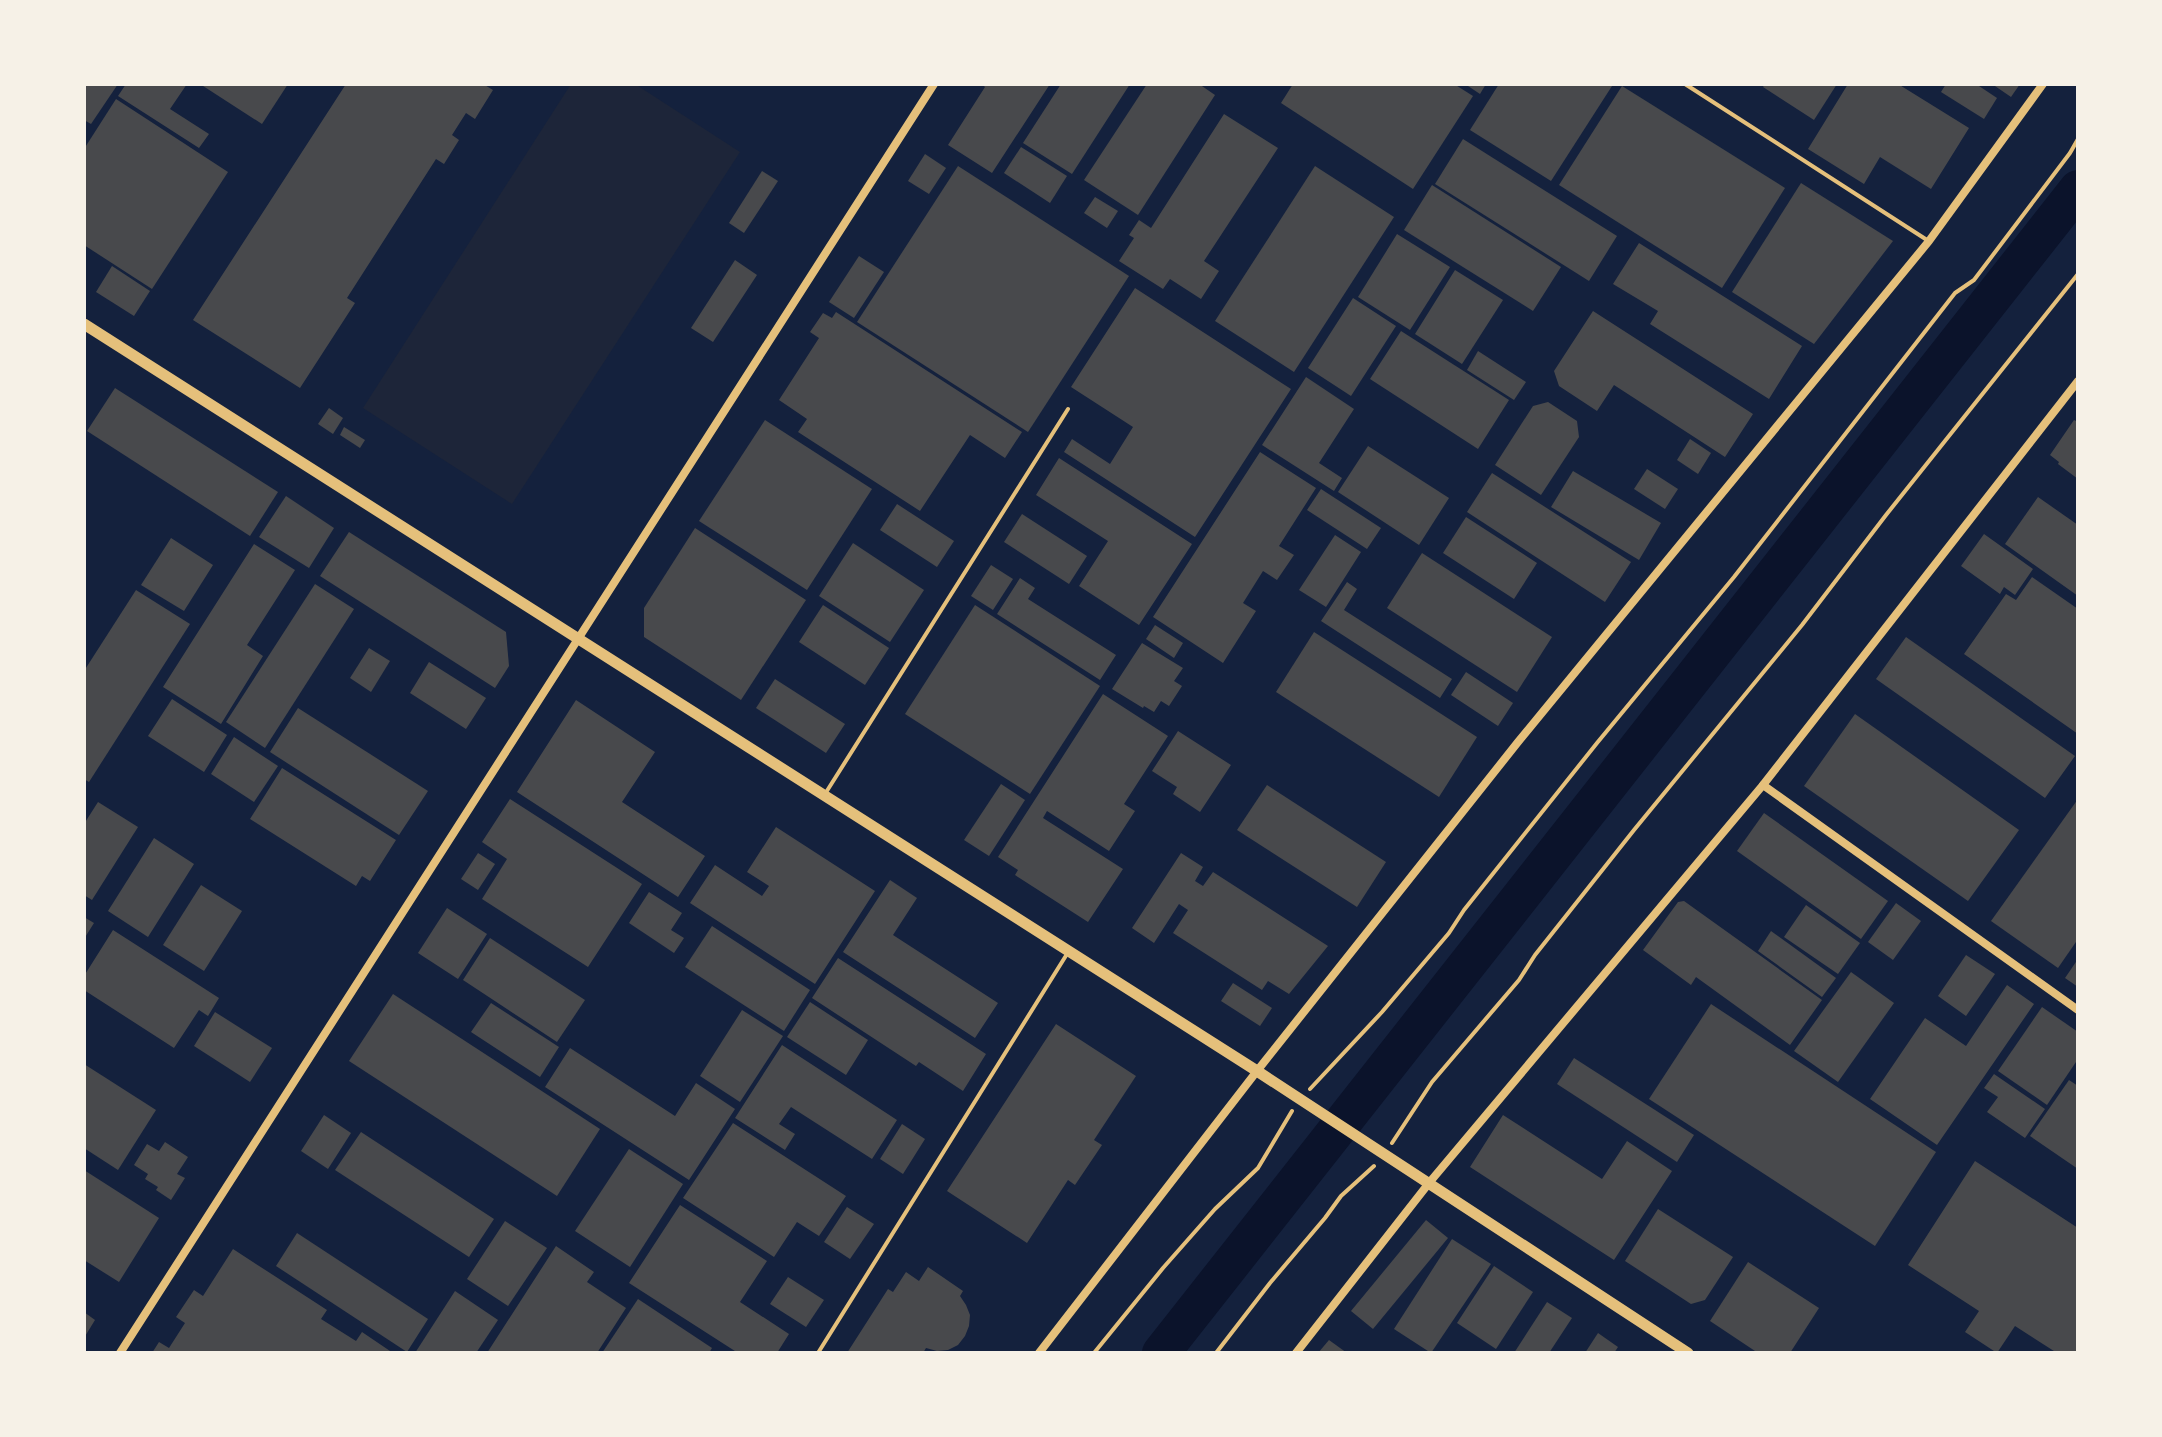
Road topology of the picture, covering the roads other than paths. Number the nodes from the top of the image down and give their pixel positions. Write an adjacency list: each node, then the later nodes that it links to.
1 (934, 84): 8 (street)
2 (1685, 84): 4 (lane)
3 (2043, 84): 4 (street)
4 (1929, 241): 13 (street)
5 (84, 324): 8 (street)
6 (2078, 381): 9 (street)
7 (1068, 409): 10 (lane)
8 (576, 639): 10 (street); 15 (street)
9 (1763, 785): 12 (street); 14 (street)
10 (824, 796): 11 (street)
11 (1069, 952): 13 (street); 16 (lane)
12 (2078, 1010)
13 (1257, 1071): 14 (street); 17 (street)
14 (1429, 1183): 18 (street); 19 (street)
15 (120, 1353)
16 (818, 1353)
17 (1039, 1353)
18 (1296, 1353)
19 (1688, 1353)

